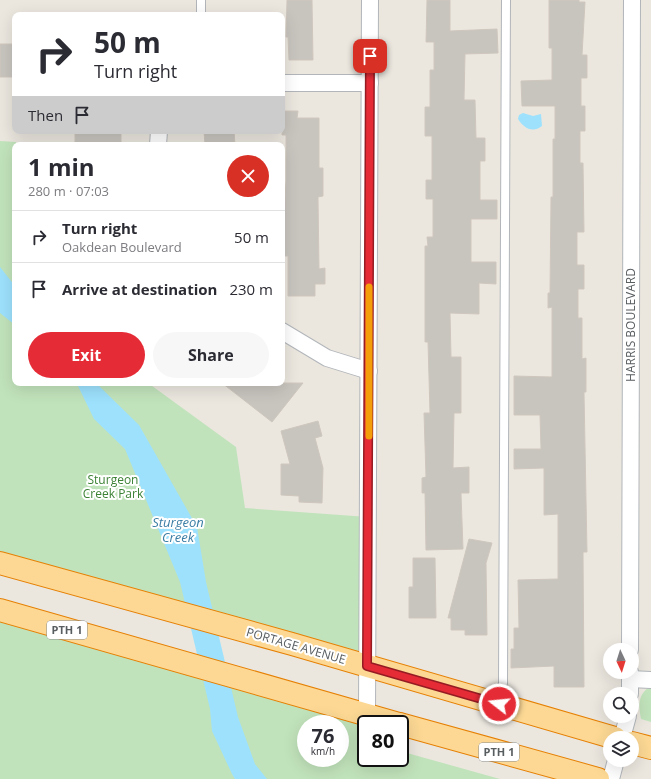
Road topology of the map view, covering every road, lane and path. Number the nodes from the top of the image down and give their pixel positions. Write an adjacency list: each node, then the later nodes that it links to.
1 (201, 0): 5 (lane)
2 (370, 0): 7 (street)
3 (506, 0): 16 (lane)
4 (632, 0): 12 (street, HARRIS BOULEVARD)
5 (201, 12)
6 (285, 83): 7 (street)
7 (370, 83): 9 (street)
8 (285, 333): 9 (street)
9 (369, 371): 13 (street)
10 (0, 563): 13 (highway, PORTAGE AVENUE)
11 (0, 610): 17 (highway, PTH 1)
12 (630, 643)
13 (367, 666): 16 (highway, PORTAGE AVENUE); 17 (street)
14 (651, 680): 15 (street)
15 (630, 682)
16 (499, 704): 19 (highway, PORTAGE AVENUE)
17 (367, 715)
18 (409, 726): 23 (highway, PTH 1)
19 (603, 734)
20 (639, 745): 21 (highway)
21 (651, 748)
22 (614, 767): 24 (street)
23 (598, 779)
24 (611, 779)

